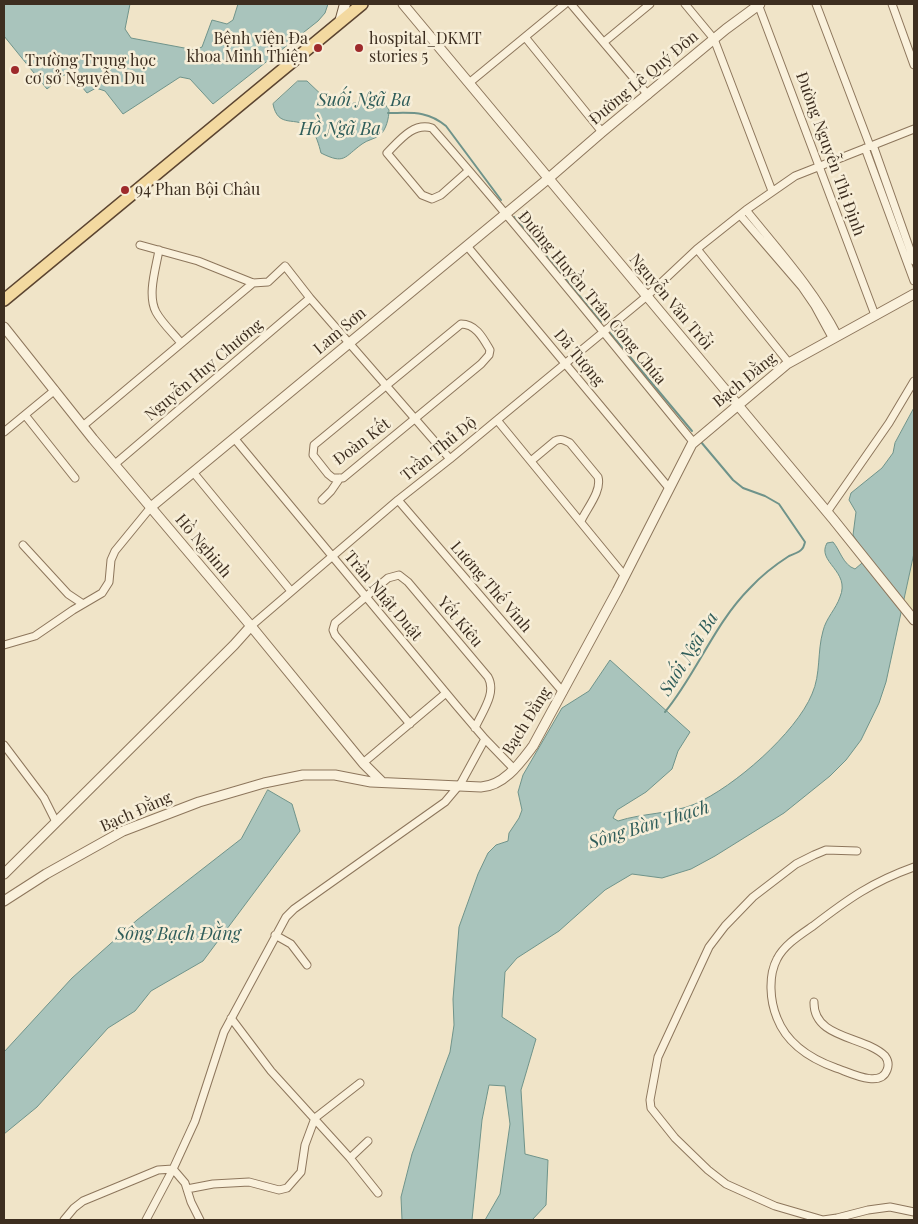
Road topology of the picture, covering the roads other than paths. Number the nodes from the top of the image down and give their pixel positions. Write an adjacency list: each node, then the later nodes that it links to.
1 (345, 4): 11 (main road)
2 (362, 4): 11 (main road)
3 (403, 4): 16 (street, Nguyễn Văn Trỗi)
4 (565, 4): 12 (street)
5 (571, 4): 14 (street)
6 (650, 4): 14 (street)
7 (685, 4): 13 (street)
8 (759, 4): 13 (street, Đường Lê Quý Đôn); 21 (street, Đường Nguyễn Thị Định)
9 (816, 4): 20 (street)
10 (892, 4): 15 (street)
11 (340, 22): 37 (main road)
12 (525, 37): 16 (street); 19 (street)
13 (714, 40): 17 (street, Đường Lê Quý Đôn); 24 (street)
14 (604, 42): 17 (street)
15 (914, 65)
16 (469, 83): 23 (street, Nguyễn Văn Trỗi)
17 (648, 94): 19 (street, Đường Lê Quý Đôn)
18 (914, 129): 20 (street, Trần Thủ Độ)
19 (602, 132): 23 (street, Đường Lê Quý Đôn)
20 (869, 146): 21 (street, Trần Thủ Độ); 31 (street); 32 (street)
21 (820, 166): 24 (street, Trần Thủ Độ); 38 (street, Đường Nguyễn Thị Định)
22 (468, 171): 22 (street, Đường Huyền Trân Công Chúa); 26 (street, Đường Huyền Trân Công Chúa)
23 (549, 178): 26 (street, Lam Sơn); 35 (street, Nguyễn Văn Trỗi)
24 (772, 191): 25 (street, Trần Thủ Độ)
25 (743, 213): 30 (street, Trần Thủ Độ); 41 (street)
26 (505, 214): 28 (street, Lam Sơn); 40 (street, Đường Huyền Trân Công Chúa)
27 (140, 245): 29 (street)
28 (467, 246): 43 (street, Lam Sơn); 44 (street, Dã Tượng)
29 (159, 250): 33 (street); 42 (street)
30 (697, 250): 35 (street, Trần Thủ Độ); 45 (street)
31 (914, 261)
32 (914, 281)
33 (253, 283): 36 (street); 42 (street)
34 (914, 294): 38 (street, Bạch Đằng)
35 (647, 296): 40 (street, Trần Thủ Độ); 49 (street, Nguyễn Văn Trỗi)
36 (310, 298): 43 (street); 59 (street, Nguyễn Huy Chương)
37 (4, 300)
38 (874, 315): 41 (street, Bạch Đằng)
39 (4, 327): 48 (street, Hồ Nghinh)
40 (603, 332): 44 (street, Trần Thủ Độ); 56 (street, Đường Huyền Trân Công Chúa)
41 (835, 337): 45 (street, Bạch Đằng)
42 (181, 343): 53 (street)
43 (349, 343): 47 (street); 55 (street, Lam Sơn)
44 (566, 363): 52 (street, Trần Thủ Độ); 63 (street, Dã Tượng)
45 (789, 363): 49 (street, Bạch Đằng)
46 (914, 381): 67 (street)
47 (387, 386): 51 (street); 51 (street, Đoàn Kết); 62 (street, Đoàn Kết)
48 (55, 390): 50 (street); 53 (street, Hồ Nghinh)
49 (738, 405): 56 (street, Bạch Đằng); 67 (street, Nguyễn Văn Trỗi)
50 (25, 415): 54 (street); 61 (street)
51 (415, 418): 57 (street); 62 (street, Đoàn Kết)
52 (497, 420): 57 (street, Trần Thủ Độ); 58 (street)
53 (84, 425): 59 (street, Hồ Nghinh)
54 (4, 432)
55 (234, 438): 60 (street, Lam Sơn); 70 (street, Trần Nhật Duật)
56 (694, 443): 63 (street, Bạch Đằng)
57 (450, 459): 65 (street, Trần Thủ Độ)
58 (531, 461): 68 (street); 68 (street)
59 (115, 464): 66 (street, Hồ Nghinh)
60 (193, 472): 66 (street, Lam Sơn); 72 (street)
61 (75, 478)
62 (340, 478): 64 (street)
63 (669, 488): 71 (street, Bạch Đằng)
64 (322, 500)
65 (398, 500): 70 (street, Trần Thủ Độ); 78 (street, Lương Thế Vinh)
66 (151, 507): 74 (street); 76 (street, Hồ Nghinh)
67 (827, 512): 75 (street, Nguyễn Văn Trỗi)
68 (581, 520): 71 (street)
69 (23, 545): 74 (street)
70 (331, 556): 72 (street, Trần Thủ Độ); 73 (street, Trần Nhật Duật)
71 (624, 575): 78 (street, Bạch Đằng)
72 (290, 591): 76 (street, Trần Thủ Độ)
73 (366, 597): 79 (street, Trần Nhật Duật); 80 (street, Yết Kiêu); 81 (street, Yết Kiêu)
74 (83, 604): 77 (street)
75 (914, 620)
76 (251, 626): 84 (street, Hồ Nghinh); 88 (street)
77 (4, 645)
78 (563, 692): 85 (street, Bạch Đằng)
79 (446, 693): 80 (street); 81 (street, Trần Nhật Duật)
80 (410, 724): 84 (street)
81 (475, 728): 82 (street, Trần Nhật Duật)
82 (485, 739): 85 (street, Trần Nhật Duật); 87 (street)
83 (4, 745): 88 (street)
84 (363, 764): 86 (street, Hồ Nghinh)
85 (514, 769): 87 (street, Bạch Đằng)
86 (382, 782): 87 (street, Bạch Đằng); 92 (street, Bạch Đằng)
87 (459, 785): 93 (street)
88 (56, 822): 91 (street)
89 (857, 851): 104 (street)
90 (914, 867): 95 (street)
91 (4, 874)
92 (4, 901)
93 (275, 935): 94 (street); 96 (street)
94 (306, 965)
95 (814, 1002)
96 (231, 1018): 98 (street); 101 (street)
97 (360, 1083): 98 (street)
98 (315, 1118): 100 (street); 102 (street)
99 (368, 1141): 100 (street)
100 (350, 1158): 103 (street)
101 (173, 1170): 102 (street); 105 (street); 106 (street)
102 (187, 1189): 107 (street)
103 (378, 1193)
104 (913, 1210)
105 (64, 1220)
106 (146, 1220)
107 (200, 1220)

